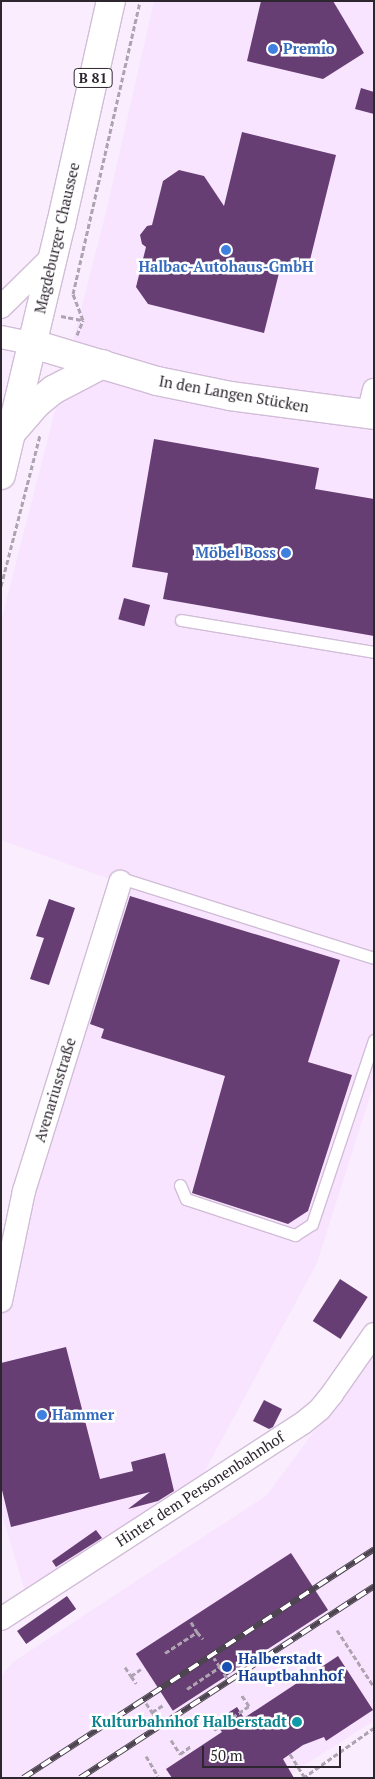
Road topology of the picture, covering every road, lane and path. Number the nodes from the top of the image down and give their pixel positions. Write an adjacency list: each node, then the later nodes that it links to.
1 (111, 1): 3 (main road, Magdeburger Chaussee / B 81)
2 (140, 1): 7 (path)
3 (54, 255): 4 (street); 6 (main road, Magdeburger Chaussee / B 81)
4 (1, 307)
5 (1, 337): 6 (street)
6 (33, 344): 7 (main road, In den Langen Stücken); 11 (main road, Magdeburger Chaussee / B 81)
7 (69, 354): 8 (main road, In den Langen Stücken)
8 (103, 364): 9 (main road, In den Langen Stücken); 11 (main road)
9 (372, 406)
10 (42, 428): 13 (path)
11 (11, 433): 12 (main road, Magdeburger Chaussee / B 81)
12 (1, 474)
13 (1, 586)
14 (181, 620): 15 (lane)
15 (374, 652)
16 (120, 882): 17 (lane); 20 (street, Avenariusstraße)
17 (374, 958)
18 (374, 1040): 19 (lane)
19 (180, 1185)
20 (1, 1301)
21 (374, 1334): 22 (street, Hinter dem Personenbahnhof)
22 (1, 1619)
23 (191, 1622): 25 (path)
24 (336, 1630): 35 (path)
25 (198, 1632): 26 (path); 27 (path)
26 (202, 1640)
27 (165, 1653)
28 (214, 1658): 30 (path)
29 (125, 1667): 32 (path)
30 (220, 1667): 33 (path); 36 (path)
31 (141, 1669): 32 (path)
32 (131, 1676): 34 (path)
33 (227, 1678)
34 (136, 1683)
35 (374, 1687)
36 (187, 1689)
37 (241, 1694): 43 (path)
38 (146, 1703): 40 (path)
39 (163, 1705): 40 (path)
40 (152, 1712): 41 (path)
41 (159, 1722)
42 (374, 1728): 49 (path)
43 (214, 1730)
44 (170, 1740): 45 (path)
45 (191, 1746)
46 (290, 1754): 49 (path)
47 (146, 1756): 48 (path)
48 (158, 1776)
49 (304, 1777)

